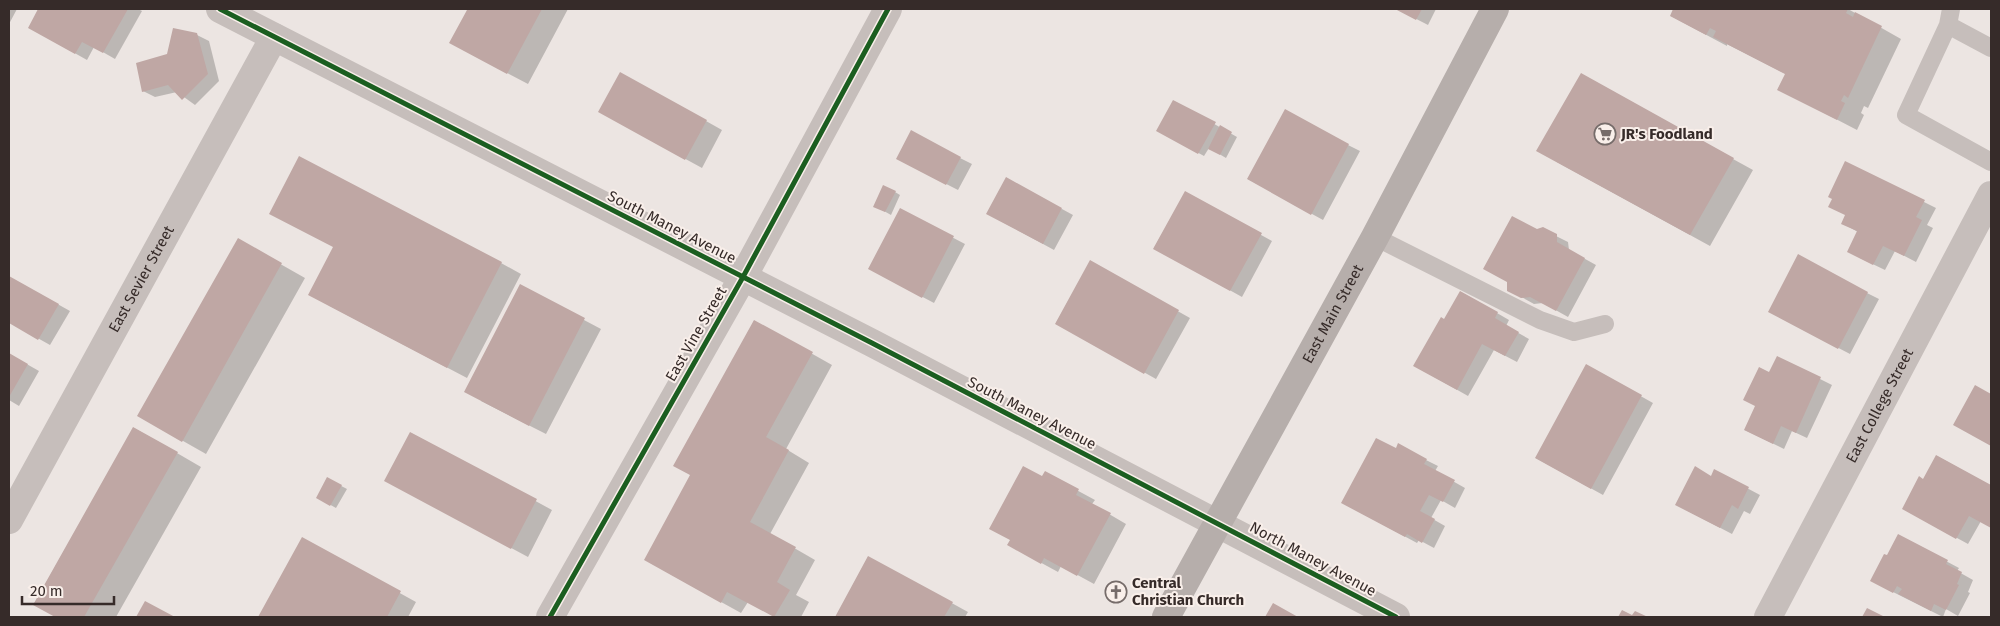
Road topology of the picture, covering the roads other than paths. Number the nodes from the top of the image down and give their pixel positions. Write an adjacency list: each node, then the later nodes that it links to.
1 (220, 9): 5 (street, South Maney Avenue)
2 (888, 9): 10 (street, East Vine Street)
3 (1495, 9): 9 (street, East Main Street)
4 (1949, 17): 6 (lane); 7 (lane)
5 (274, 37): 10 (street, South Maney Avenue); 12 (street, East Sevier Street)
6 (1991, 48)
7 (1991, 162)
8 (1991, 195): 17 (street, East College Street)
9 (1375, 237): 11 (lane); 13 (street, East Main Street)
10 (743, 277): 13 (street, South Maney Avenue); 14 (street, East Vine Street)
11 (1605, 324)
12 (9, 520)
13 (1218, 524): 15 (street, East Main Street); 16 (street, North Maney Avenue)
14 (550, 617)
15 (1166, 617)
16 (1396, 617)
17 (1768, 617)

